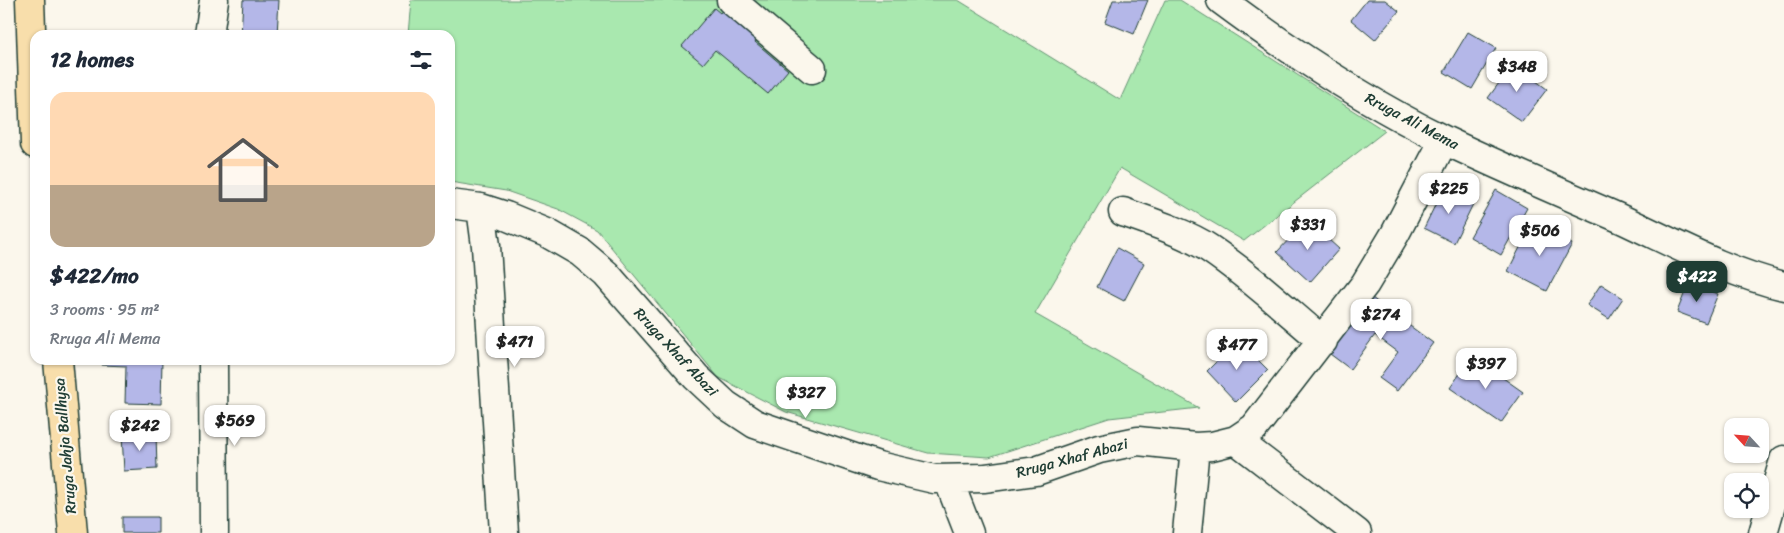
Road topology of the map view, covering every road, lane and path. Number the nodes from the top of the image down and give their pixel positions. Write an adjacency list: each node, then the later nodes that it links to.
1 (30, 0): 5 (main road)
2 (214, 0): 6 (street)
3 (730, 0): 7 (street)
4 (1221, 0): 8 (street, Rruga Ali Mema)
5 (31, 30)
6 (210, 30)
7 (812, 69)
8 (1444, 140): 12 (street, Rruga Ali Mema); 13 (street, Rruga Xhaf Abazi)
9 (455, 205): 10 (street, Rruga Xhaf Abazi)
10 (480, 208): 19 (street, Rruga Xhaf Abazi); 22 (street)
11 (1123, 212): 13 (street)
12 (1784, 286)
13 (1323, 341): 16 (street, Rruga Xhaf Abazi)
14 (58, 365): 20 (main road, Rruga Jahja Ballhysa)
15 (213, 365): 21 (street)
16 (1236, 440): 17 (street, Rruga Xhaf Abazi); 25 (street)
17 (1195, 447): 19 (street, Rruga Xhaf Abazi); 24 (street)
18 (1784, 460): 26 (street)
19 (948, 479): 23 (street)
20 (73, 533)
21 (214, 533)
22 (504, 533)
23 (969, 533)
24 (1187, 533)
25 (1357, 533)
26 (1763, 533)

